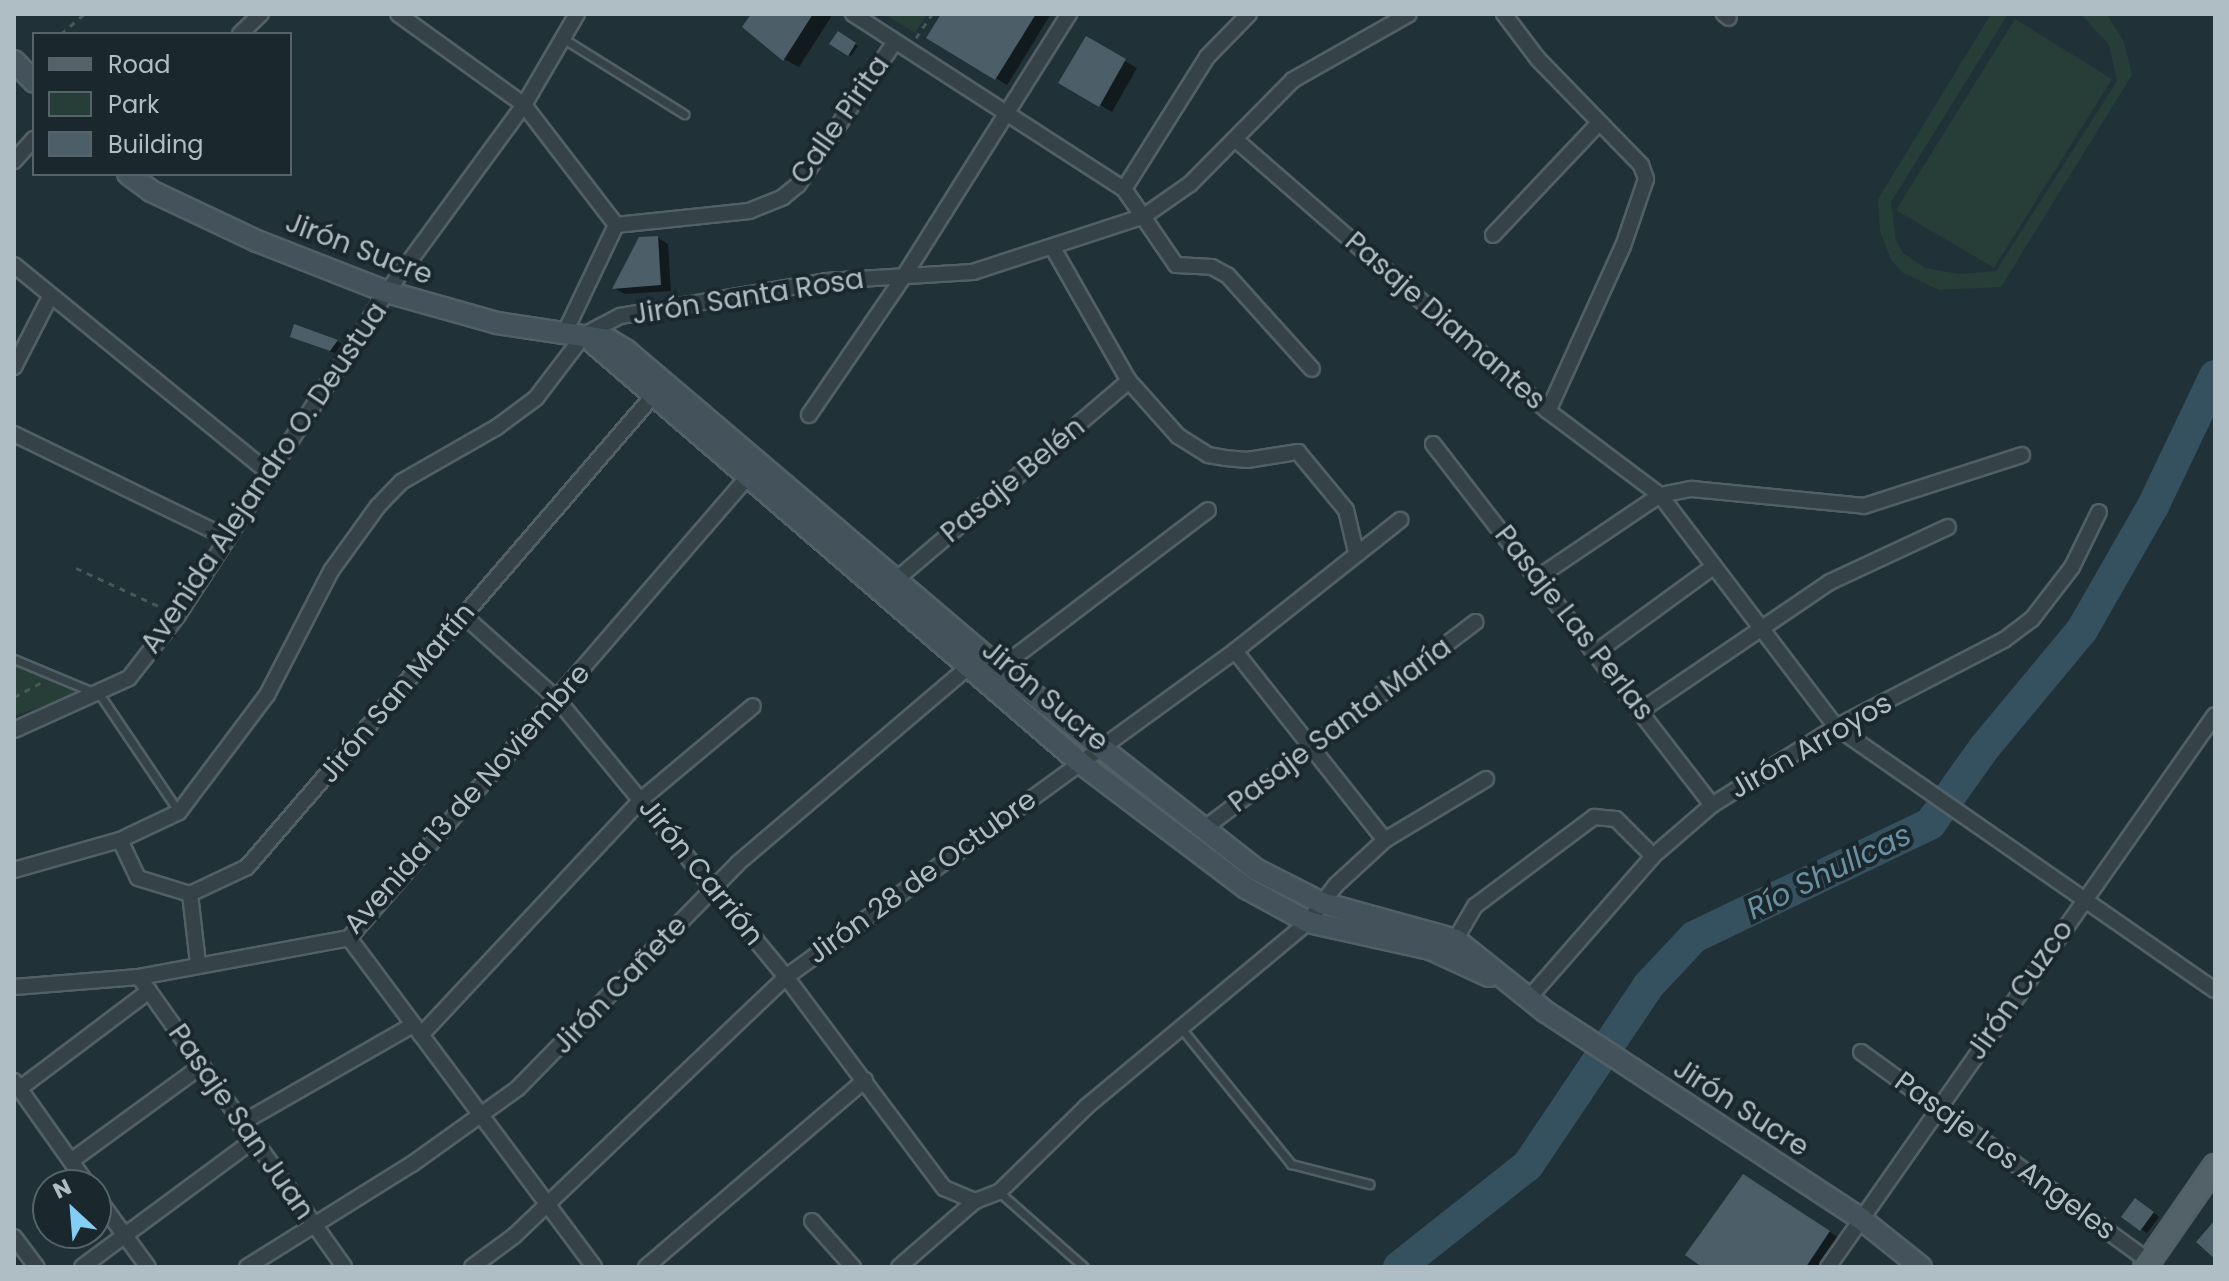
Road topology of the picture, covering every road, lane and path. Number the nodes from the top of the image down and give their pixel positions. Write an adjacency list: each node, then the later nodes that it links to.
1 (84, 14): 11 (path)
2 (261, 14): 12 (street)
3 (577, 14): 13 (street, Avenida Alejandro O. Deustua)
4 (853, 14): 14 (street)
5 (932, 14): 14 (path)
6 (1069, 14): 19 (street)
7 (1249, 14): 25 (street)
8 (1409, 14): 21 (street, Jirón Santa Rosa)
9 (1504, 14): 20 (street)
10 (406, 16): 17 (street)
11 (63, 32)
12 (242, 32)
13 (562, 38): 17 (street, Avenida Alejandro O. Deustua); 18 (lane)
14 (901, 47): 19 (street); 27 (street, Calle Pirita)
15 (14, 61): 16 (street)
16 (32, 80)
17 (524, 105): 27 (street); 32 (street, Avenida Alejandro O. Deustua)
18 (684, 114)
19 (1004, 115): 25 (street); 31 (street)
20 (1598, 124): 28 (street); 39 (street)
21 (1236, 140): 26 (street, Jirón Santa Rosa); 39 (street, Pasaje Diamantes)
22 (32, 141): 23 (street)
23 (14, 161)
24 (131, 176): 32 (street, Jirón Sucre)
25 (1124, 189): 26 (street)
26 (1144, 216): 29 (street, Jirón Santa Rosa); 36 (street)
27 (616, 225): 34 (street)
28 (1493, 235)
29 (1053, 248): 31 (street, Jirón Santa Rosa); 37 (street)
30 (14, 265): 33 (street)
31 (904, 276): 34 (street, Jirón Santa Rosa); 40 (street)
32 (387, 292): 34 (street, Jirón Sucre); 44 (street, Avenida Alejandro O. Deustua)
33 (50, 297): 35 (street); 44 (street)
34 (575, 332): 38 (street, Jirón Sucre); 56 (street, Jirón Sucre); 81 (street, Jirón Santa Rosa)
35 (14, 367)
36 (1312, 369)
37 (1129, 381): 52 (street); 56 (street, Pasaje Belén)
38 (652, 397): 45 (street, Jirón Sucre); 58 (street, Jirón San Martín)
39 (1548, 411): 46 (street, Pasaje Diamantes)
40 (809, 415)
41 (14, 434): 51 (street)
42 (1433, 444): 55 (street, Pasaje Las Perlas)
43 (2022, 455): 46 (street)
44 (269, 473): 51 (street, Avenida Alejandro O. Deustua)
45 (746, 479): 64 (street, Jirón Sucre); 69 (street, Avenida 13 de Noviembre)
46 (1660, 495): 53 (street, Pasaje Diamantes); 55 (street)
47 (1208, 510): 65 (street)
48 (2099, 512): 73 (street, Jirón Arroyos)
49 (1400, 520): 52 (street, Jirón 28 de Octubre)
50 (1948, 527): 60 (street)
51 (228, 538): 57 (street, Avenida Alejandro O. Deustua)
52 (1356, 552): 61 (street, Jirón 28 de Octubre)
53 (1713, 567): 60 (street, Pasaje Diamantes); 62 (street)
54 (76, 568): 57 (path)
55 (1537, 578): 62 (street, Pasaje Las Perlas)
56 (897, 579): 65 (street, Jirón Sucre)
57 (178, 615): 67 (street, Avenida Alejandro O. Deustua)
58 (463, 615): 69 (street, Jirón Carrión); 88 (street, Jirón San Martín)
59 (1475, 622): 76 (street, Pasaje Santa María)
60 (1759, 627): 71 (street); 73 (street, Pasaje Diamantes)
61 (1235, 651): 75 (street, Jirón 28 de Octubre); 76 (street)
62 (1595, 653): 71 (street, Pasaje Las Perlas)
63 (14, 659): 66 (lane)
64 (967, 668): 77 (street, Jirón Sucre); 87 (street, Jirón Cañete)
65 (1000, 668): 75 (street, Jirón Sucre)
66 (45, 673): 67 (lane); 68 (path)
67 (100, 695): 74 (street, Avenida Alejandro O. Deustua); 81 (lane)
68 (14, 697)
69 (557, 699): 79 (street, Jirón Carrión); 92 (street, Avenida 13 de Noviembre)
70 (753, 706): 79 (street)
71 (1643, 709): 80 (street, Pasaje Las Perlas)
72 (2215, 715): 89 (street, Jirón Cuzco)
73 (1836, 727): 80 (street, Jirón Arroyos); 89 (street, Pasaje Diamantes)
74 (14, 730)
75 (1097, 747): 77 (street, Jirón 28 de Octubre); 82 (street, Jirón Sucre)
76 (1311, 750): 82 (street, Pasaje Santa María); 84 (street)
77 (1078, 761): 91 (street, Jirón Sucre); 96 (street, Jirón 28 de Octubre)
78 (1486, 779): 84 (street)
79 (643, 798): 87 (street, Jirón Carrión); 102 (street)
80 (1712, 805): 85 (street, Jirón Arroyos)
81 (179, 812): 83 (street, Jirón Santa Rosa)
82 (1205, 828): 90 (street, Jirón Sucre)
83 (120, 840): 86 (street, Jirón Santa Rosa); 88 (street)
84 (1385, 840): 90 (street)
85 (1653, 856): 93 (street); 100 (street, Jirón Arroyos)
86 (14, 870)
87 (711, 889): 96 (street, Jirón Carrión); 108 (street, Jirón Cañete)
88 (190, 894): 94 (street)
89 (2084, 898): 98 (street, Pasaje Diamantes); 107 (street, Jirón Cuzco)
90 (1322, 903): 91 (street); 93 (street, Jirón Sucre)
91 (1308, 922): 93 (street, Jirón Sucre); 101 (street)
92 (349, 938): 94 (street, Avenida 13 de Noviembre); 102 (street)
93 (1451, 947): 100 (street, Jirón Sucre)
94 (198, 963): 95 (street, Avenida 13 de Noviembre)
95 (139, 977): 97 (street, Avenida 13 de Noviembre); 99 (street, Pasaje San Juan)
96 (786, 977): 105 (street, Jirón Carrión); 117 (street, Jirón 28 de Octubre)
97 (14, 987)
98 (2215, 990)
99 (149, 991): 104 (street, Pasaje San Juan); 106 (street)
100 (1528, 999): 119 (street, Jirón Sucre)
101 (1181, 1028): 114 (lane); 115 (street)
102 (417, 1030): 108 (street); 109 (street)
103 (1861, 1052): 107 (street, Pasaje Los Angeles)
104 (200, 1067): 109 (street, Pasaje San Juan); 111 (street)
105 (865, 1080): 116 (street, Jirón Carrión); 132 (street)
106 (17, 1085): 111 (street)
107 (1938, 1108): 119 (street, Jirón Cuzco); 124 (street, Pasaje Los Angeles)
108 (483, 1117): 117 (street); 121 (street, Jirón Cañete)
109 (240, 1124): 110 (street, Pasaje San Juan)
110 (252, 1141): 121 (street, Pasaje San Juan); 122 (street)
111 (71, 1161): 113 (street)
112 (2215, 1166): 124 (main road)
113 (77, 1169)
114 (1369, 1184)
115 (999, 1192): 116 (street); 135 (lane)
116 (975, 1201): 134 (street)
117 (546, 1205): 130 (street, Jirón 28 de Octubre); 131 (street)
118 (112, 1218): 122 (street)
119 (1861, 1219): 136 (street, Jirón Cuzco); 137 (street, Jirón Sucre)
120 (812, 1221): 133 (street)
121 (315, 1227): 128 (street, Jirón Cañete); 129 (street, Pasaje San Juan)
122 (124, 1235): 126 (street); 127 (street)
123 (14, 1237): 125 (street)
124 (2147, 1264)
125 (37, 1267)
126 (82, 1267)
127 (148, 1267)
128 (247, 1267)
129 (344, 1267)
130 (472, 1267)
131 (594, 1267)
132 (646, 1267)
133 (853, 1267)
134 (899, 1267)
135 (1084, 1267)
136 (1828, 1267)
137 (1921, 1267)

